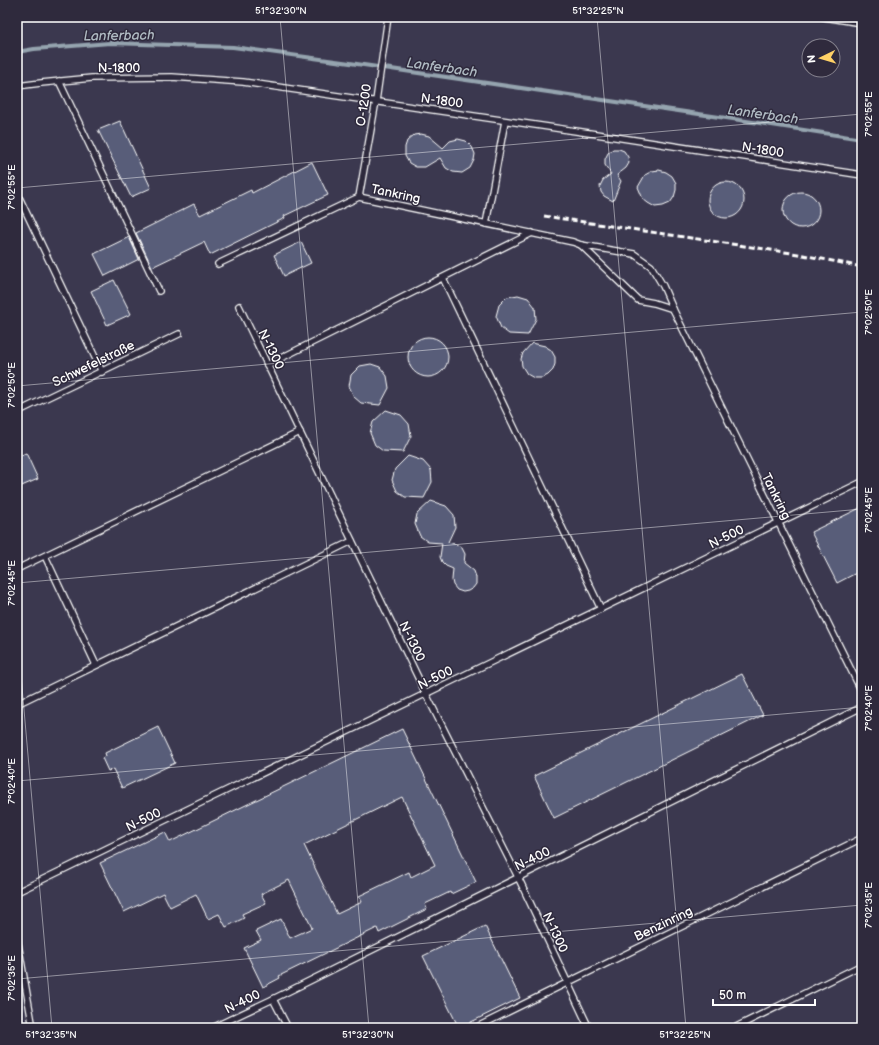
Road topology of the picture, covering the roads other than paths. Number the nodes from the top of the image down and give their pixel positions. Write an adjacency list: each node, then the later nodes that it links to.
1 (388, 17): 6 (lane, O-1200)
2 (824, 17): 3 (lane)
3 (862, 23)
4 (59, 81): 5 (lane, N-1800); 6 (lane, N-1800); 16 (lane)
5 (17, 86)
6 (376, 102): 7 (lane, N-1800); 10 (lane, O-1200)
7 (505, 121): 8 (lane, N-1800); 11 (lane)
8 (862, 175)
9 (17, 193): 21 (lane)
10 (359, 197): 11 (lane, Tankring); 14 (lane, Tankring)
11 (486, 224): 12 (lane, Tankring)
12 (532, 233): 13 (lane, Tankring); 15 (lane)
13 (581, 245): 18 (lane, Tankring); 18 (lane, Tankring)
14 (218, 264)
15 (443, 278): 20 (lane); 29 (lane)
16 (159, 291)
17 (239, 306): 20 (lane, N-1300)
18 (673, 310): 25 (lane, Tankring)
19 (179, 334): 21 (lane, Schwefelstraße)
20 (267, 365): 23 (lane, N-1300)
21 (102, 372): 22 (lane, Schwefelstraße)
22 (17, 412)
23 (300, 432): 26 (lane, N-1300); 27 (lane)
24 (862, 482): 25 (lane, N-500)
25 (778, 523): 29 (lane, N-500); 31 (lane, Tankring)
26 (352, 542): 30 (lane); 32 (lane, N-1300)
27 (45, 556): 28 (lane); 30 (lane)
28 (17, 569)
29 (602, 609): 32 (lane, N-500)
30 (96, 665): 33 (lane)
31 (862, 692)
32 (426, 694): 36 (lane, N-1300); 37 (lane, N-500)
33 (17, 704)
34 (862, 707): 36 (lane, N-400)
35 (862, 838): 40 (lane, Benzinring)
36 (518, 877): 40 (lane, N-1300); 41 (lane, N-400)
37 (17, 892)
38 (17, 938): 42 (lane)
39 (862, 965): 47 (lane)
40 (568, 982): 45 (lane, Benzinring); 46 (lane, N-1300)
41 (273, 999): 43 (lane, N-400); 44 (lane)
42 (33, 1028)
43 (212, 1028)
44 (288, 1028)
45 (475, 1028)
46 (589, 1028)
47 (734, 1028)

